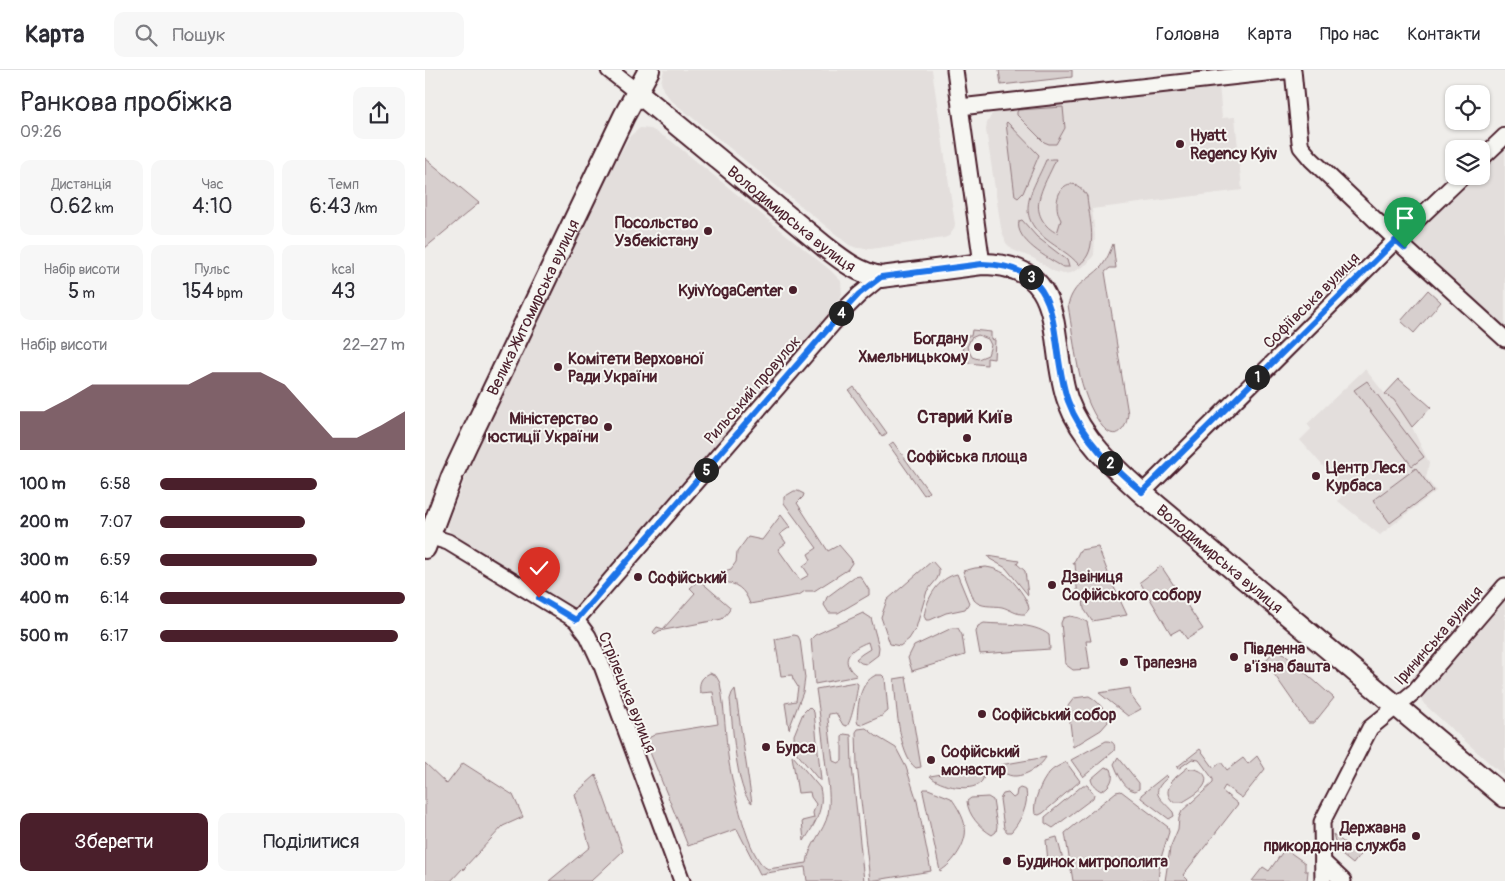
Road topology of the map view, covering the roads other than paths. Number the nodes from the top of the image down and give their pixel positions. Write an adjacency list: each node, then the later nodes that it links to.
1 (609, 70): 5 (street, Володимирська вулиця)
2 (649, 70): 5 (main road, Велика Житомирська вулиця)
3 (955, 70): 6 (street)
4 (1293, 70): 6 (street); 10 (street)
5 (637, 92): 12 (main road, Володимирська вулиця); 15 (main road, Велика Житомирська вулиця)
6 (960, 107): 11 (street)
7 (1505, 136): 8 (street)
8 (1490, 150)
9 (1454, 185): 10 (street, Софіївська вулиця)
10 (1396, 240): 13 (street); 14 (street, Софіївська вулиця)
11 (982, 264): 12 (main road, Володимирська вулиця); 14 (main road, Володимирська вулиця)
12 (881, 277): 17 (street, Рильський провулок)
13 (1505, 339)
14 (1142, 492): 18 (main road, Володимирська вулиця)
15 (427, 542): 17 (street, Стрілецька вулиця)
16 (1505, 586): 18 (street, Ірининська вулиця)
17 (576, 620): 21 (street, Стрілецька вулиця)
18 (1396, 706): 19 (main road, Володимирська вулиця); 20 (street, Ірининська вулиця)
19 (1505, 797)
20 (1323, 862): 22 (street, Ірининська вулиця); 23 (street)
21 (678, 879)
22 (1323, 881)
23 (1343, 881)

